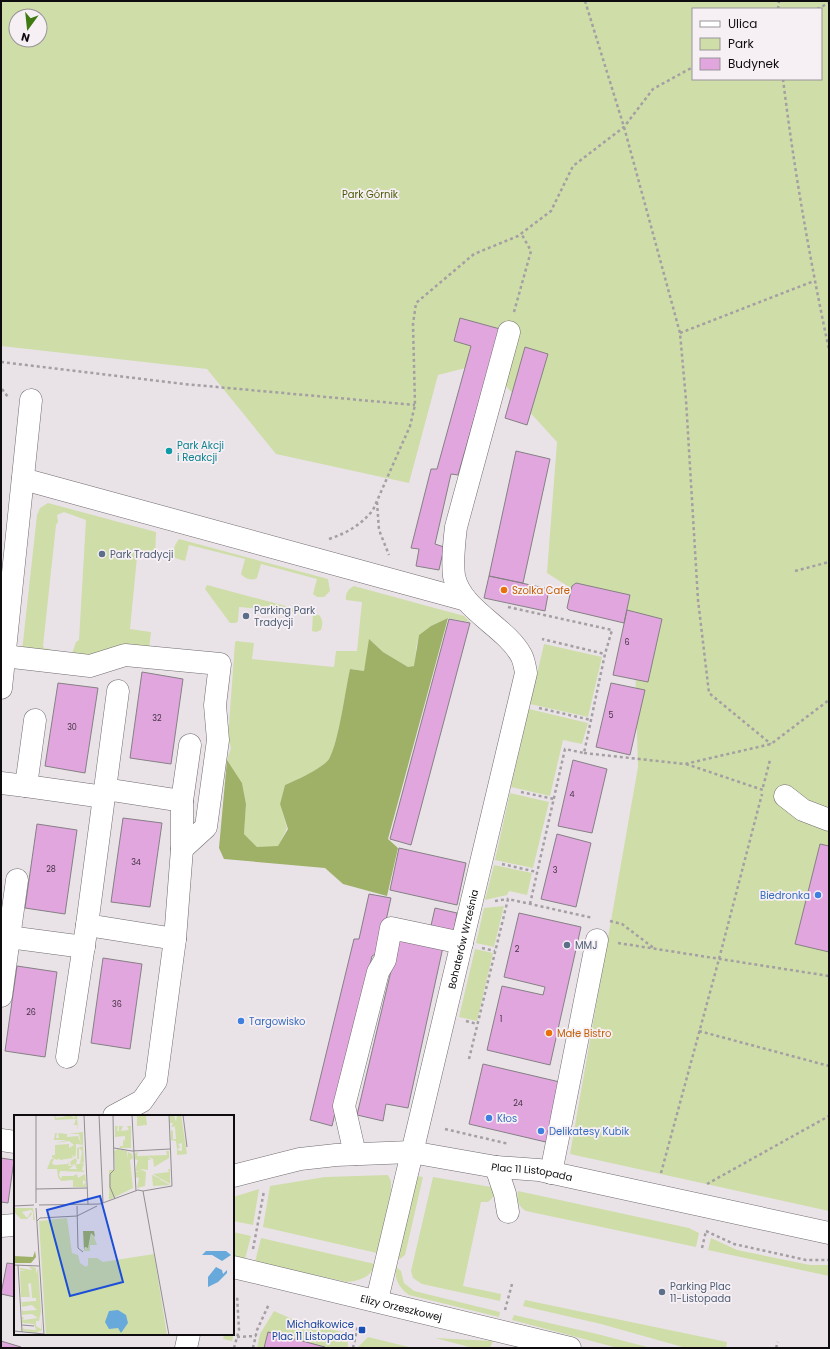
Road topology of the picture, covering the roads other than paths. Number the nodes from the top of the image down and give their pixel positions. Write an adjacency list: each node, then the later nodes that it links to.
1 (509, 332): 5 (street)
2 (31, 400): 3 (street)
3 (23, 479): 4 (street); 5 (street)
4 (10, 522): 6 (street)
5 (466, 600): 23 (street, Bohaterów Września)
6 (4, 647): 7 (street); 17 (street)
7 (1, 688)
8 (118, 691): 13 (street)
9 (35, 720): 12 (street)
10 (190, 745): 15 (street)
11 (1, 783): 12 (street)
12 (26, 786): 13 (street)
13 (104, 793): 15 (street); 19 (street)
14 (785, 796): 16 (street)
15 (182, 801): 17 (street)
16 (829, 820)
17 (182, 849): 22 (street)
18 (17, 880): 21 (street)
19 (87, 925): 22 (street); 24 (street)
20 (598, 929): 33 (street)
21 (6, 936): 24 (street); 25 (street)
22 (175, 939): 27 (street)
23 (462, 943): 30 (street, Bohaterów Września); 31 (street)
24 (84, 947): 26 (street)
25 (1, 996)
26 (67, 1057)
27 (116, 1115)
28 (1, 1140): 29 (street)
29 (14, 1142)
30 (411, 1152): 31 (street, Plac 11 Listopada); 32 (street, Plac 11 Listopada); 38 (street, Bohaterów Września)
31 (355, 1154): 34 (street, Plac 11 Listopada)
32 (496, 1167): 33 (street, Plac 11 Listopada); 35 (street)
33 (551, 1173): 36 (street, Plac 11 Listopada)
34 (234, 1176)
35 (508, 1212)
36 (829, 1233)
37 (234, 1267): 38 (street, Elizy Orzeszkowej)
38 (376, 1300): 41 (street, Elizy Orzeszkowej)
39 (189, 1335): 40 (street)
40 (186, 1348)
41 (570, 1348)

